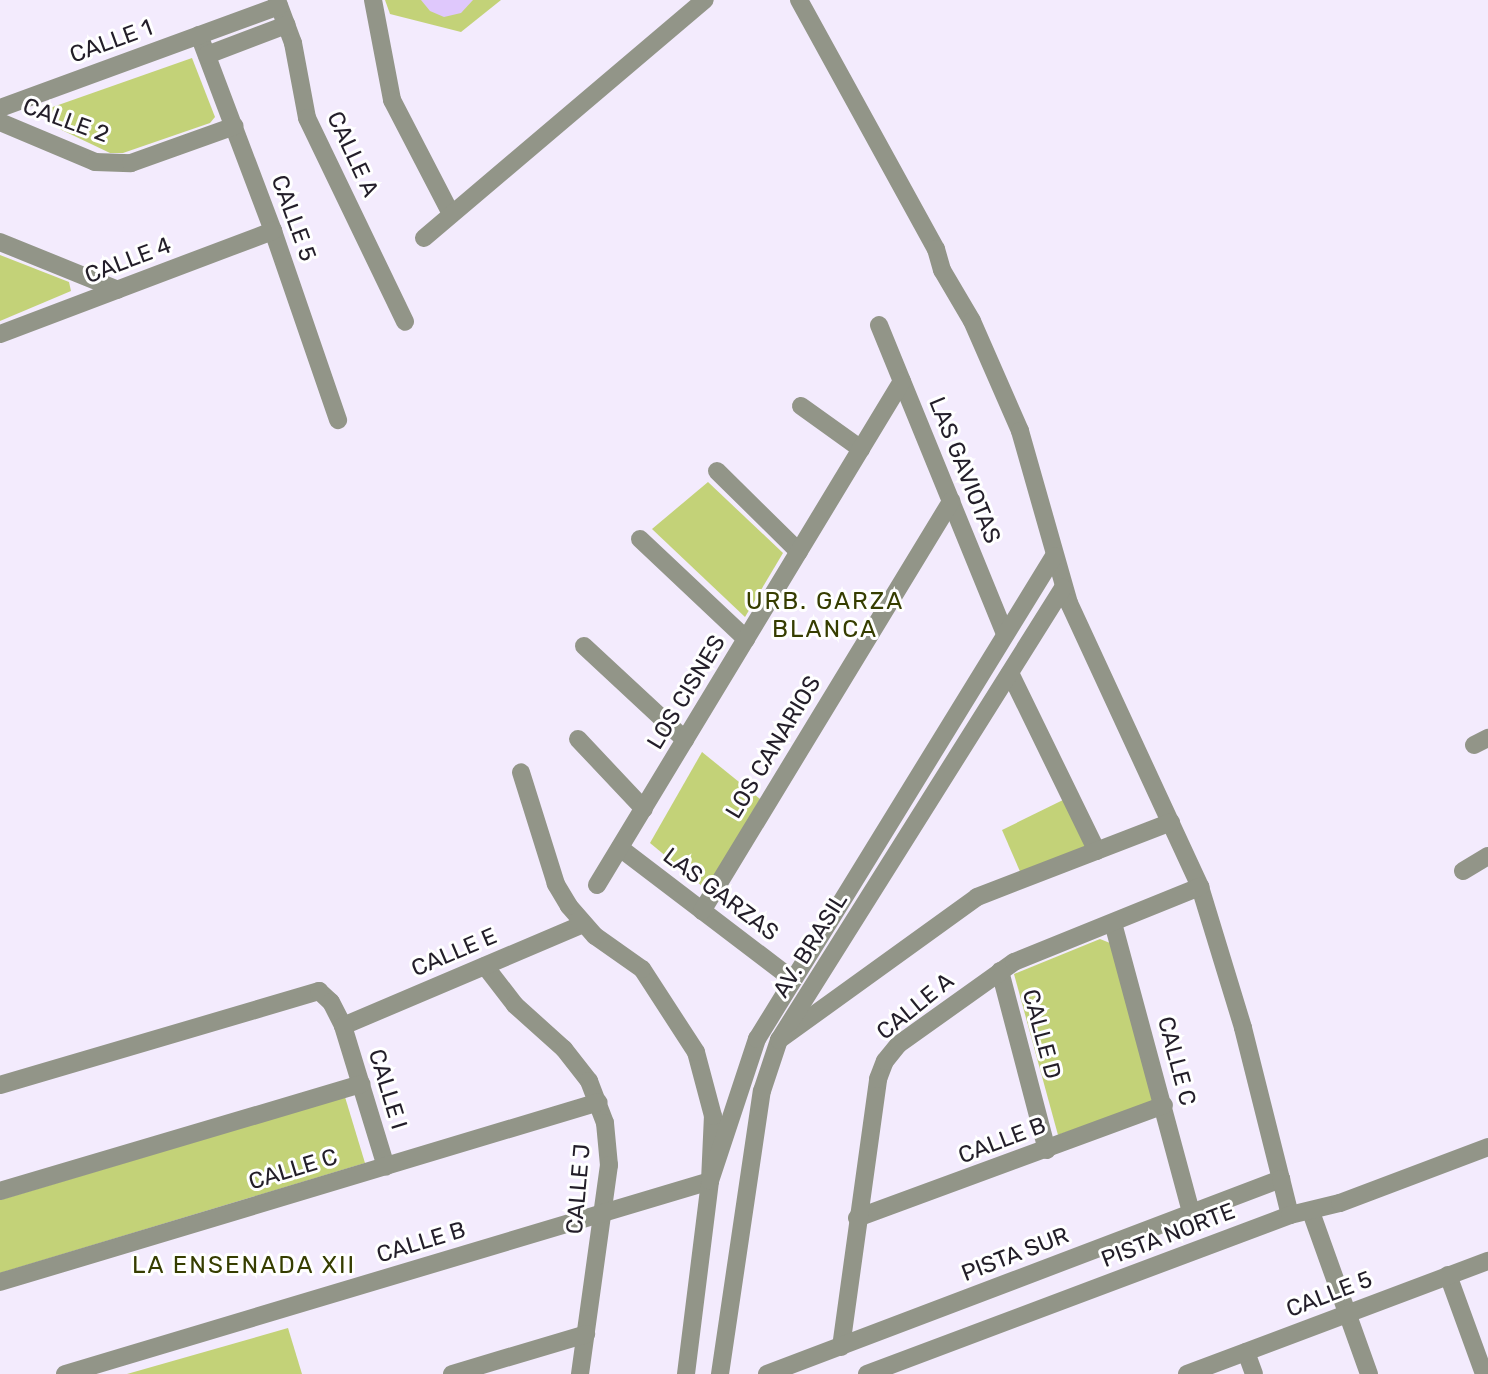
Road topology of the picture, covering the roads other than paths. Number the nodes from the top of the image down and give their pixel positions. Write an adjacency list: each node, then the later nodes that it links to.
1 (373, 0): 11 (street)
2 (705, 0): 11 (street)
3 (799, 0): 27 (street)
4 (278, 3): 5 (street, CALLE A); 6 (street, CALLE 1)
5 (286, 25): 7 (street); 16 (street, CALLE A)
6 (199, 35): 7 (street, CALLE 5); 8 (street, CALLE 1)
7 (208, 55): 10 (street, CALLE 5)
8 (0, 108)
9 (0, 122): 10 (street, CALLE 2)
10 (235, 126): 12 (street, CALLE 5)
11 (451, 214): 13 (street)
12 (273, 231): 15 (street, CALLE 4); 21 (street, CALLE 5)
13 (424, 238)
14 (0, 242): 15 (street)
15 (118, 290): 18 (street, CALLE 4)
16 (405, 322)
17 (880, 325): 19 (street, LAS GAVIOTAS)
18 (0, 334)
19 (902, 381): 22 (street, LOS CISNES); 24 (street, LAS GAVIOTAS)
20 (800, 406): 22 (street)
21 (338, 420)
22 (861, 449): 26 (street, LOS CISNES)
23 (717, 471): 26 (street)
24 (951, 501): 29 (street, LAS GAVIOTAS); 44 (street, LOS CANARIOS)
25 (640, 539): 30 (street)
26 (799, 552): 30 (street, LOS CISNES)
27 (1054, 556): 28 (street); 29 (street, AV. BRASIL)
28 (1063, 588): 32 (street, AV. BRASIL); 37 (street)
29 (1006, 634): 49 (street, AV. BRASIL)
30 (746, 639): 34 (street, LOS CISNES)
31 (584, 646): 34 (street)
32 (1010, 673): 39 (street); 51 (street, AV. BRASIL)
33 (578, 739): 36 (street)
34 (685, 740): 36 (street, LOS CISNES)
35 (521, 772): 46 (street)
36 (644, 808): 38 (street, LOS CISNES)
37 (1171, 822): 39 (street); 43 (street)
38 (620, 848): 42 (street, LOS CISNES); 44 (street, LAS GARZAS)
39 (1097, 850): 51 (street)
40 (1488, 856): 41 (street)
41 (1463, 871)
42 (597, 886)
43 (1200, 887): 45 (street, CALLE A); 59 (street)
44 (702, 911): 49 (street, LAS GARZAS)
45 (1113, 923): 48 (street, CALLE A); 55 (street, CALLE C)
46 (583, 924): 47 (street, CALLE E); 60 (street)
47 (485, 966): 50 (street, CALLE E); 54 (street, CALLE J)
48 (1000, 971): 57 (street, CALLE D); 66 (street, CALLE A)
49 (792, 979): 60 (street, AV. BRASIL)
50 (343, 1026): 52 (street, CALLE I); 53 (street, CALLE I)
51 (779, 1040): 78 (street, AV. BRASIL)
52 (361, 1084): 58 (street, CALLE I); 61 (street)
53 (0, 1085)
54 (599, 1102): 58 (street, CALLE C); 64 (street, CALLE J)
55 (1164, 1105): 57 (street, CALLE B); 62 (street, CALLE C)
56 (1488, 1147): 63 (street, PISTA NORTE)
57 (1047, 1150): 66 (street, CALLE B)
58 (386, 1167): 69 (street, CALLE C)
59 (1281, 1179): 62 (street, PISTA SUR); 65 (street)
60 (710, 1181): 64 (street, CALLE B); 77 (street)
61 (0, 1191)
62 (1191, 1212): 72 (street, PISTA SUR)
63 (1311, 1212): 65 (street, PISTA NORTE); 70 (street)
64 (602, 1214): 71 (street, CALLE J); 74 (street, CALLE B)
65 (1290, 1215): 80 (street, PISTA NORTE)
66 (857, 1218): 72 (street, CALLE A)
67 (1488, 1261): 68 (street, CALLE 5)
68 (1448, 1275): 70 (street, CALLE 5); 84 (street)
69 (0, 1282)
70 (1346, 1314): 73 (street, CALLE 5); 83 (street)
71 (586, 1334): 75 (street); 76 (street, CALLE J)
72 (841, 1347): 79 (street, PISTA SUR)
73 (1246, 1352): 81 (street, CALLE 5); 82 (street)
74 (65, 1374)
75 (452, 1374)
76 (580, 1374)
77 (686, 1374)
78 (720, 1374)
79 (766, 1374)
80 (867, 1374)
81 (1187, 1374)
82 (1254, 1374)
83 (1369, 1374)
84 (1485, 1374)

